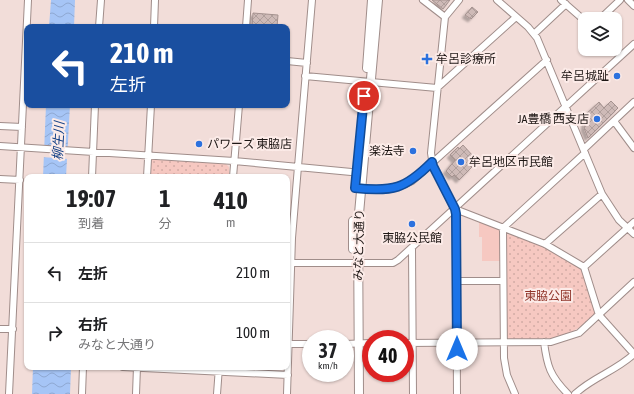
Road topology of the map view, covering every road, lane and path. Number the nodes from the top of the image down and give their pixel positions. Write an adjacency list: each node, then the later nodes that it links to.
1 (28, 0): 19 (street)
2 (101, 0): 20 (street)
3 (155, 0): 21 (street)
4 (248, 0): 22 (street)
5 (312, 0): 27 (street)
6 (372, 0): 29 (main road, みなと大通り)
7 (378, 0): 29 (main road, みなと大通り)
8 (423, 0): 17 (street)
9 (459, 0): 17 (street)
10 (497, 0): 18 (street)
11 (620, 0): 15 (street)
12 (628, 0): 14 (street)
13 (564, 2): 16 (street); 23 (street)
14 (634, 6)
15 (607, 12)
16 (578, 15)
17 (444, 17): 31 (street)
18 (516, 17): 23 (street); 31 (street)
19 (27, 24)
20 (99, 24)
21 (154, 24)
22 (246, 24)
23 (534, 34): 25 (street)
24 (634, 44): 33 (street)
25 (547, 60): 33 (street); 47 (street)
26 (290, 61): 27 (street)
27 (307, 63): 28 (street)
28 (305, 76): 29 (street); 48 (street)
29 (368, 82): 31 (street); 49 (main road, みなと大通り)
30 (24, 85): 39 (street)
31 (437, 88): 47 (street)
32 (634, 102): 37 (street)
33 (566, 107): 43 (street); 57 (street)
34 (95, 108): 44 (street)
35 (151, 108): 45 (street)
36 (239, 108): 46 (street)
37 (614, 121): 42 (street); 43 (street)
38 (0, 126): 39 (street)
39 (22, 127): 41 (street)
40 (0, 146): 41 (street)
41 (21, 148): 44 (street); 54 (street)
42 (634, 148)
43 (584, 151): 56 (street); 59 (street)
44 (93, 152): 45 (street); 50 (street)
45 (148, 156): 46 (street); 51 (street)
46 (234, 161): 48 (street); 52 (street)
47 (432, 162): 55 (street); 57 (street)
48 (297, 167): 49 (street); 60 (street)
49 (359, 173): 55 (main road, みなと大通り)
50 (92, 174)
51 (147, 174)
52 (233, 174)
53 (0, 179): 54 (street)
54 (20, 180): 75 (street)
55 (358, 188): 67 (main road, みなと大通り)
56 (602, 194): 61 (street); 63 (street)
57 (455, 209): 59 (street); 64 (street); 70 (street)
58 (634, 222): 61 (street)
59 (503, 228): 63 (street); 71 (street)
60 (290, 229)
61 (627, 229): 62 (street); 68 (street)
62 (634, 234)
63 (545, 244): 68 (street)
64 (412, 249): 67 (street); 77 (street)
65 (290, 250): 66 (street)
66 (291, 263): 67 (street); 69 (street)
67 (356, 263): 76 (main road, みなと大通り)
68 (584, 267): 73 (street)
69 (290, 270)
70 (457, 281): 71 (street); 79 (street)
71 (503, 281): 80 (street)
72 (634, 282): 73 (street)
73 (599, 315): 81 (street); 84 (street)
74 (0, 329): 75 (street)
75 (13, 330): 94 (street)
76 (353, 330)
77 (412, 330)
78 (414, 342): 79 (street)
79 (457, 342): 80 (street); 102 (street)
80 (503, 342): 81 (street); 103 (street)
81 (544, 342): 104 (street)
82 (290, 344): 83 (street)
83 (302, 344)
84 (634, 354): 105 (street)
85 (354, 358): 100 (main road, みなと大通り)
86 (83, 370): 95 (street)
87 (137, 370): 96 (street)
88 (219, 370): 97 (street)
89 (229, 370): 91 (street)
90 (288, 370): 91 (street)
91 (288, 376): 98 (street)
92 (354, 382): 99 (main road, みなと大通り)
93 (413, 382): 101 (street)
94 (9, 394)
95 (82, 394)
96 (136, 394)
97 (218, 394)
98 (287, 394)
99 (354, 394)
100 (359, 394)
101 (413, 394)
102 (457, 394)
103 (514, 394)
104 (568, 394)
105 (575, 394)

